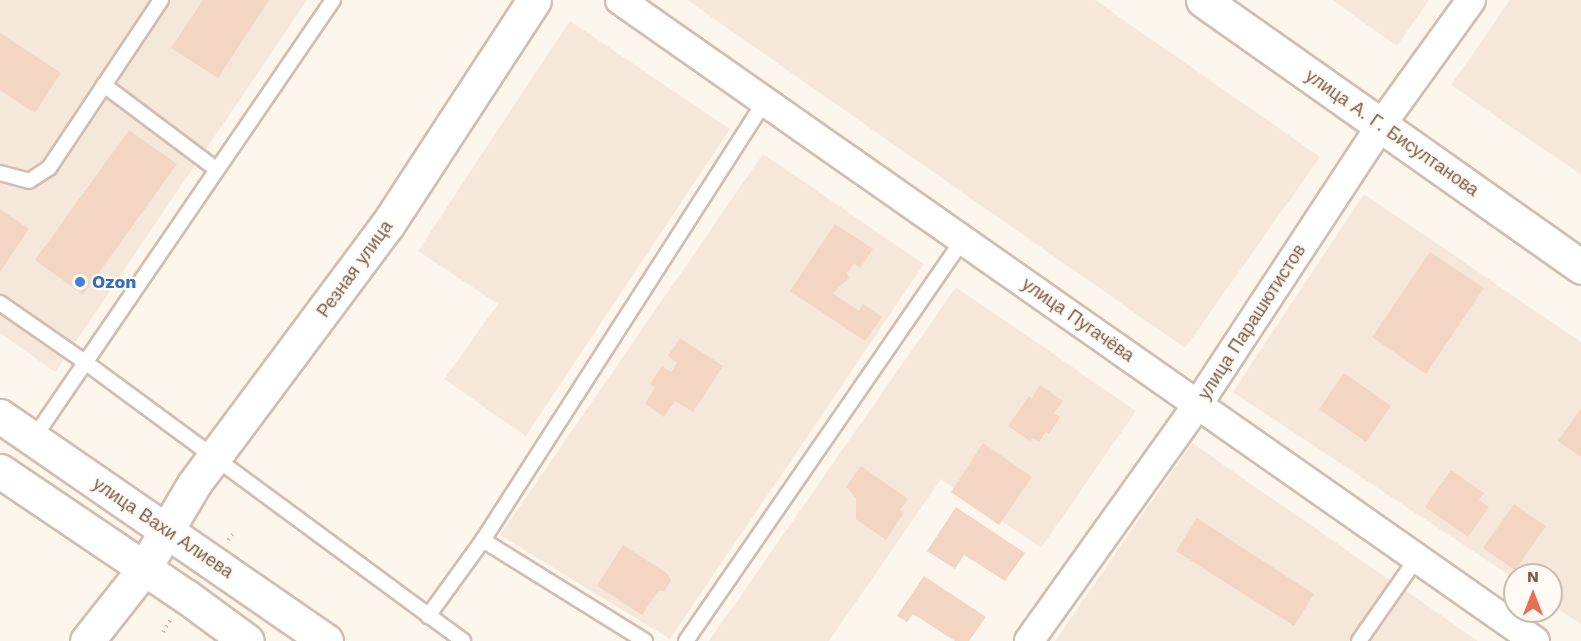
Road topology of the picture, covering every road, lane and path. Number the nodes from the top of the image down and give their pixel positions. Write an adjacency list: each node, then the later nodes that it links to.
1 (161, 0): 7 (lane)
2 (333, 0): 10 (lane)
3 (534, 0): 19 (street, Резная улица)
4 (620, 0): 8 (street, улица Пугачёва)
5 (1203, 0): 9 (street, улица А. Г. Бисултанова)
6 (1471, 0): 9 (street, улица Парашютистов)
7 (104, 85): 10 (lane); 11 (lane)
8 (765, 101): 12 (street, улица Пугачёва); 22 (lane)
9 (1381, 125): 13 (street, улица А. Г. Бисултанова); 16 (street, улица Парашютистов)
10 (216, 169): 15 (lane)
11 (0, 173)
12 (963, 239): 16 (street, улица Пугачёва); 31 (lane)
13 (1581, 267)
14 (0, 303): 15 (lane)
15 (85, 362): 18 (lane); 19 (lane)
16 (1198, 404): 23 (street, улица Пугачёва); 32 (street, улица Парашютистов)
17 (0, 416): 18 (street, улица Вахи Алиева)
18 (33, 439): 21 (street, улица Вахи Алиева)
19 (213, 459): 21 (street, Резная улица); 25 (lane)
20 (0, 471): 24 (street)
21 (166, 531): 24 (street, Резная улица); 28 (street, улица Вахи Алиева)
22 (483, 540): 25 (lane); 30 (lane)
23 (1417, 558): 33 (lane); 34 (street, улица Пугачёва)
24 (143, 570): 26 (street); 27 (street, Резная улица)
25 (428, 616): 29 (lane)
26 (238, 638)
27 (87, 641)
28 (326, 641)
29 (463, 641)
30 (645, 641)
31 (686, 641)
32 (1029, 641)
33 (1359, 641)
34 (1535, 641)

